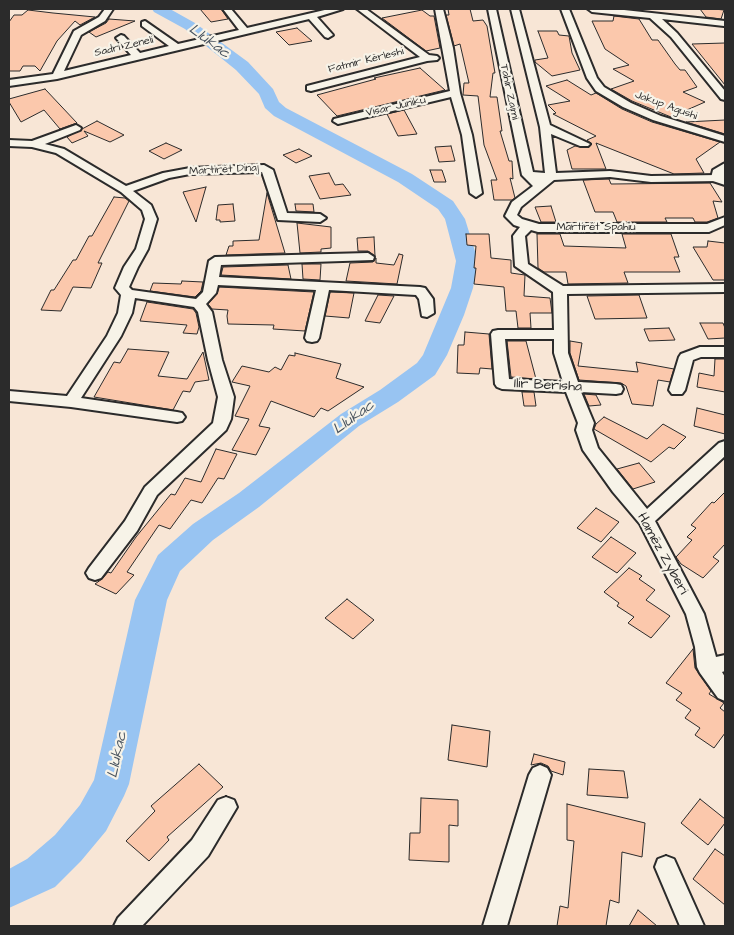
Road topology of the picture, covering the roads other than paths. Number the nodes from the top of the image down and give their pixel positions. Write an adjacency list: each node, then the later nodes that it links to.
1 (109, 9): 22 (street)
2 (228, 9): 14 (street)
3 (339, 9): 10 (street, Sadri Zeneli)
4 (361, 9): 20 (street, Fatmir Kërleshi)
5 (440, 9): 21 (street)
6 (492, 9): 36 (street, Tahir Zajmi)
7 (515, 9): 30 (street, Tahir Zajmi)
8 (566, 9): 32 (street, Jakup Agushi)
9 (592, 9): 11 (street)
10 (312, 15): 14 (street, Sadri Zeneli); 16 (street)
11 (652, 15): 12 (street); 15 (street)
12 (725, 23): 15 (street)
13 (145, 24): 18 (street)
14 (244, 31): 18 (street, Sadri Zeneli)
15 (683, 33): 28 (street)
16 (328, 35)
17 (121, 38): 19 (street)
18 (176, 47): 19 (street, Sadri Zeneli)
19 (138, 57): 22 (street, Sadri Zeneli)
20 (427, 58): 21 (street, Fatmir Kërleshi); 25 (street, Fatmir Kërleshi)
21 (448, 59): 27 (street)
22 (57, 76): 23 (street, Sadri Zeneli)
23 (24, 80): 24 (street, Sadri Zeneli); 26 (street)
24 (9, 83)
25 (311, 88)
26 (9, 90)
27 (455, 93): 29 (street, Visar Juniku); 41 (street)
28 (725, 96)
29 (338, 121)
30 (545, 127): 35 (street); 38 (street, Tahir Zajmi)
31 (76, 128): 34 (street)
32 (725, 139)
33 (9, 143): 34 (street)
34 (32, 144): 40 (street)
35 (584, 144)
36 (528, 175): 38 (street); 39 (street, Tahir Zajmi)
37 (723, 175): 38 (street)
38 (551, 177): 39 (street)
39 (538, 186): 44 (street)
40 (125, 190): 42 (street, Martirët Dinaj); 50 (street)
41 (476, 193)
42 (320, 218)
43 (725, 222): 44 (street, Martirët Spahiu)
44 (527, 226): 49 (street)
45 (368, 257): 46 (street)
46 (212, 281): 47 (street); 51 (street)
47 (323, 286): 52 (street); 54 (street)
48 (725, 288): 49 (street)
49 (560, 290): 53 (street)
50 (128, 294): 51 (street); 60 (street)
51 (199, 304): 64 (street)
52 (427, 313)
53 (560, 335): 56 (street, Hamëz Zyberi); 56 (street, Ilir Berisha)
54 (312, 338)
55 (725, 352): 58 (street)
56 (572, 388): 57 (street, Ilir Berisha); 63 (street, Hamëz Zyberi)
57 (616, 389)
58 (677, 390)
59 (9, 396): 60 (street)
60 (71, 402): 61 (street)
61 (177, 417)
62 (725, 447): 63 (street)
63 (646, 520): 65 (street, Hamëz Zyberi)
64 (94, 573)
65 (716, 665): 66 (street, Hamëz Zyberi)
66 (725, 692)
67 (540, 775): 71 (street)
68 (226, 807): 70 (street)
69 (666, 867): 72 (street)
70 (126, 926)
71 (495, 926)
72 (692, 926)

